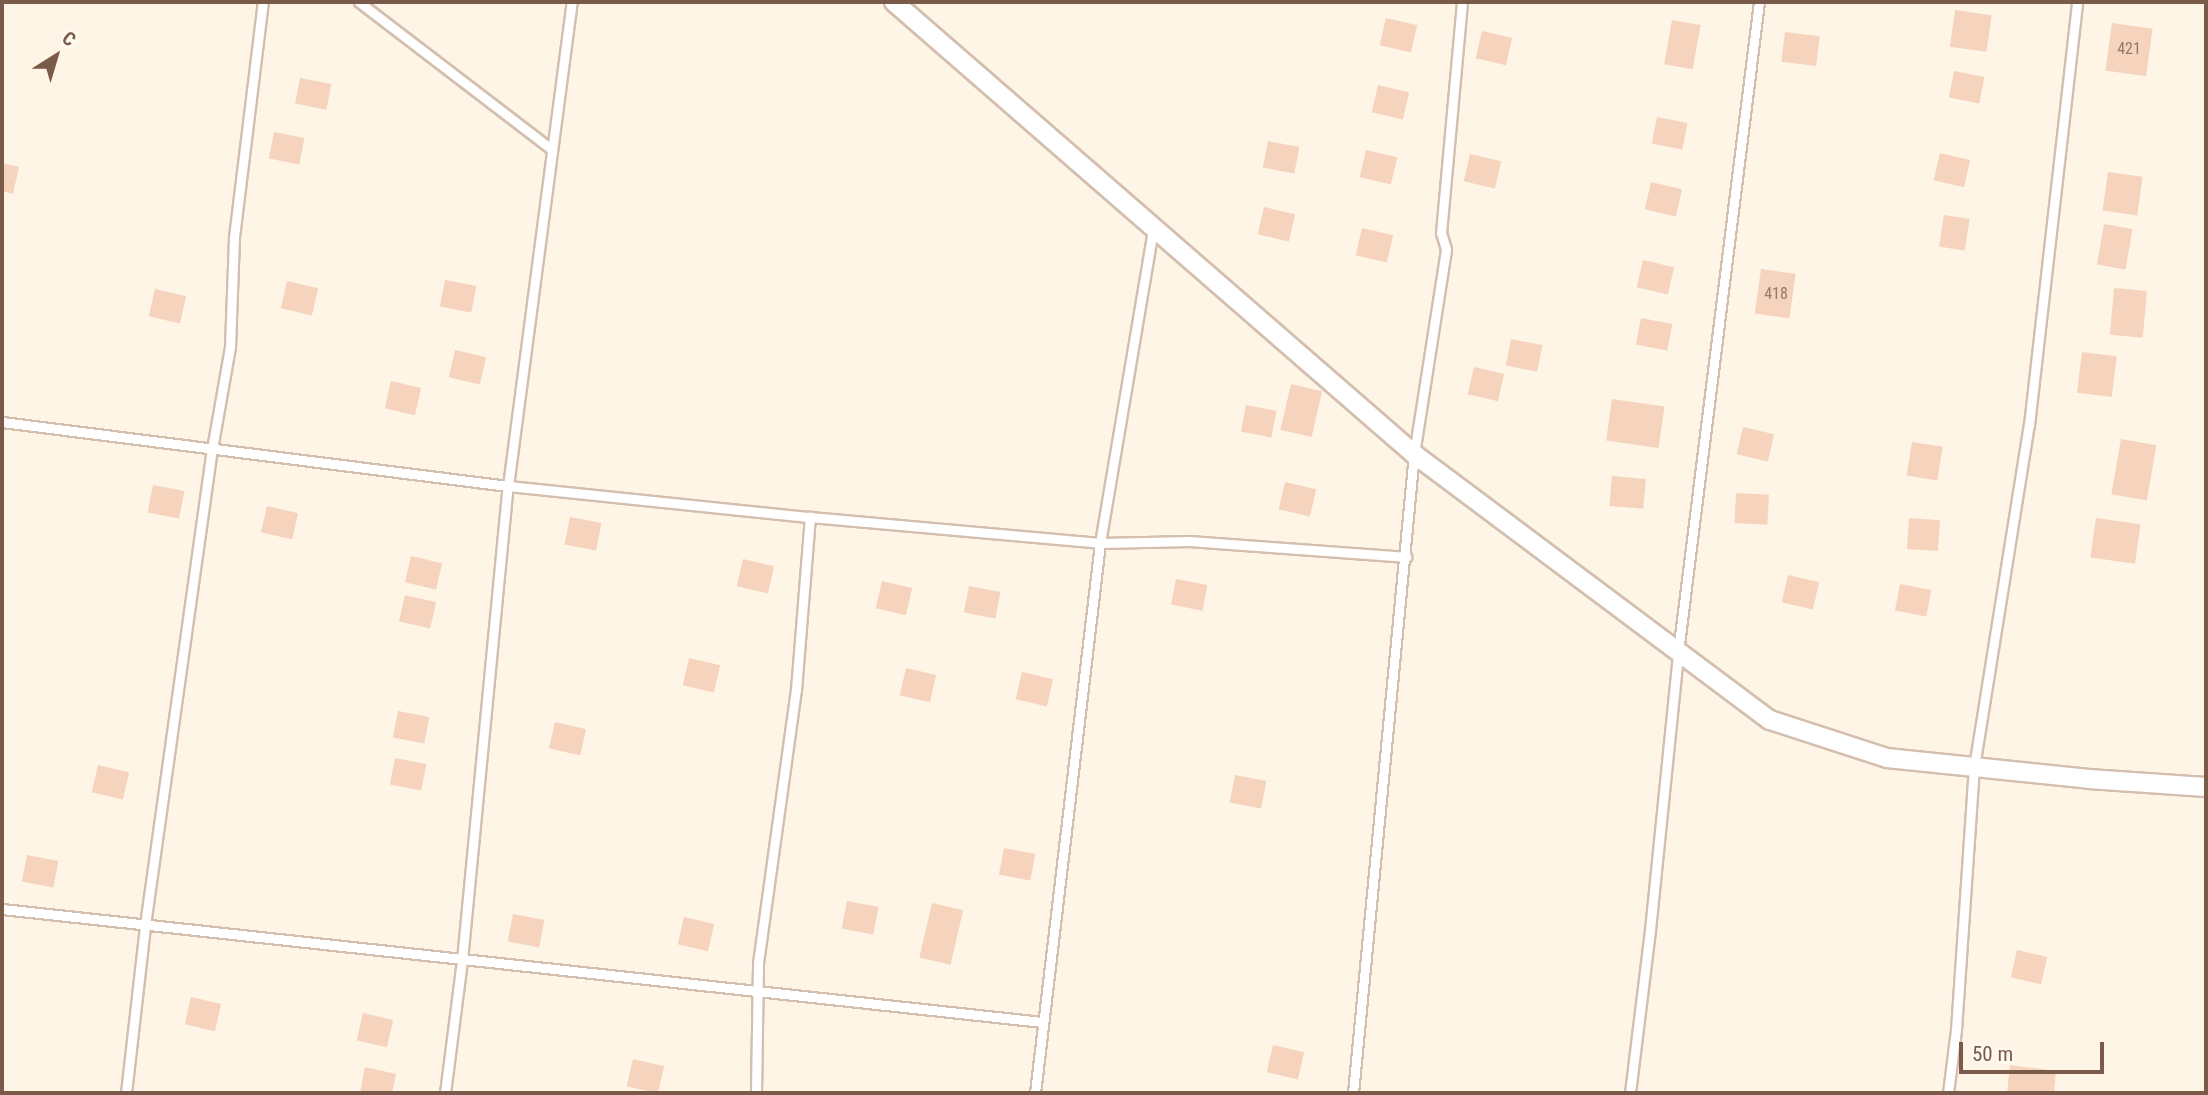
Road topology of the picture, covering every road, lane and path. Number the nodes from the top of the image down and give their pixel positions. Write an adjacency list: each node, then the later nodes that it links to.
1 (263, 2): 11 (lane)
2 (359, 2): 8 (lane)
3 (572, 2): 8 (lane)
4 (894, 2): 9 (street)
5 (1462, 2): 12 (lane)
6 (1759, 2): 17 (lane)
7 (2077, 2): 18 (lane)
8 (551, 149): 13 (lane)
9 (1153, 227): 12 (street); 15 (lane)
10 (2, 422): 11 (lane)
11 (212, 449): 13 (lane); 21 (lane)
12 (1414, 454): 16 (lane); 17 (street)
13 (508, 486): 14 (lane); 22 (lane)
14 (810, 517): 15 (lane); 23 (lane)
15 (1100, 543): 16 (lane); 24 (lane)
16 (1406, 557): 29 (lane)
17 (1678, 652): 18 (street); 30 (lane)
18 (1974, 767): 19 (street); 31 (lane)
19 (2206, 787)
20 (2, 909): 21 (lane)
21 (145, 925): 22 (lane); 25 (lane)
22 (461, 960): 23 (lane); 26 (lane)
23 (757, 991): 24 (lane); 27 (lane)
24 (1042, 1022): 28 (lane)
25 (126, 1093)
26 (445, 1093)
27 (756, 1093)
28 (1035, 1093)
29 (1353, 1093)
30 (1630, 1093)
31 (1948, 1093)

